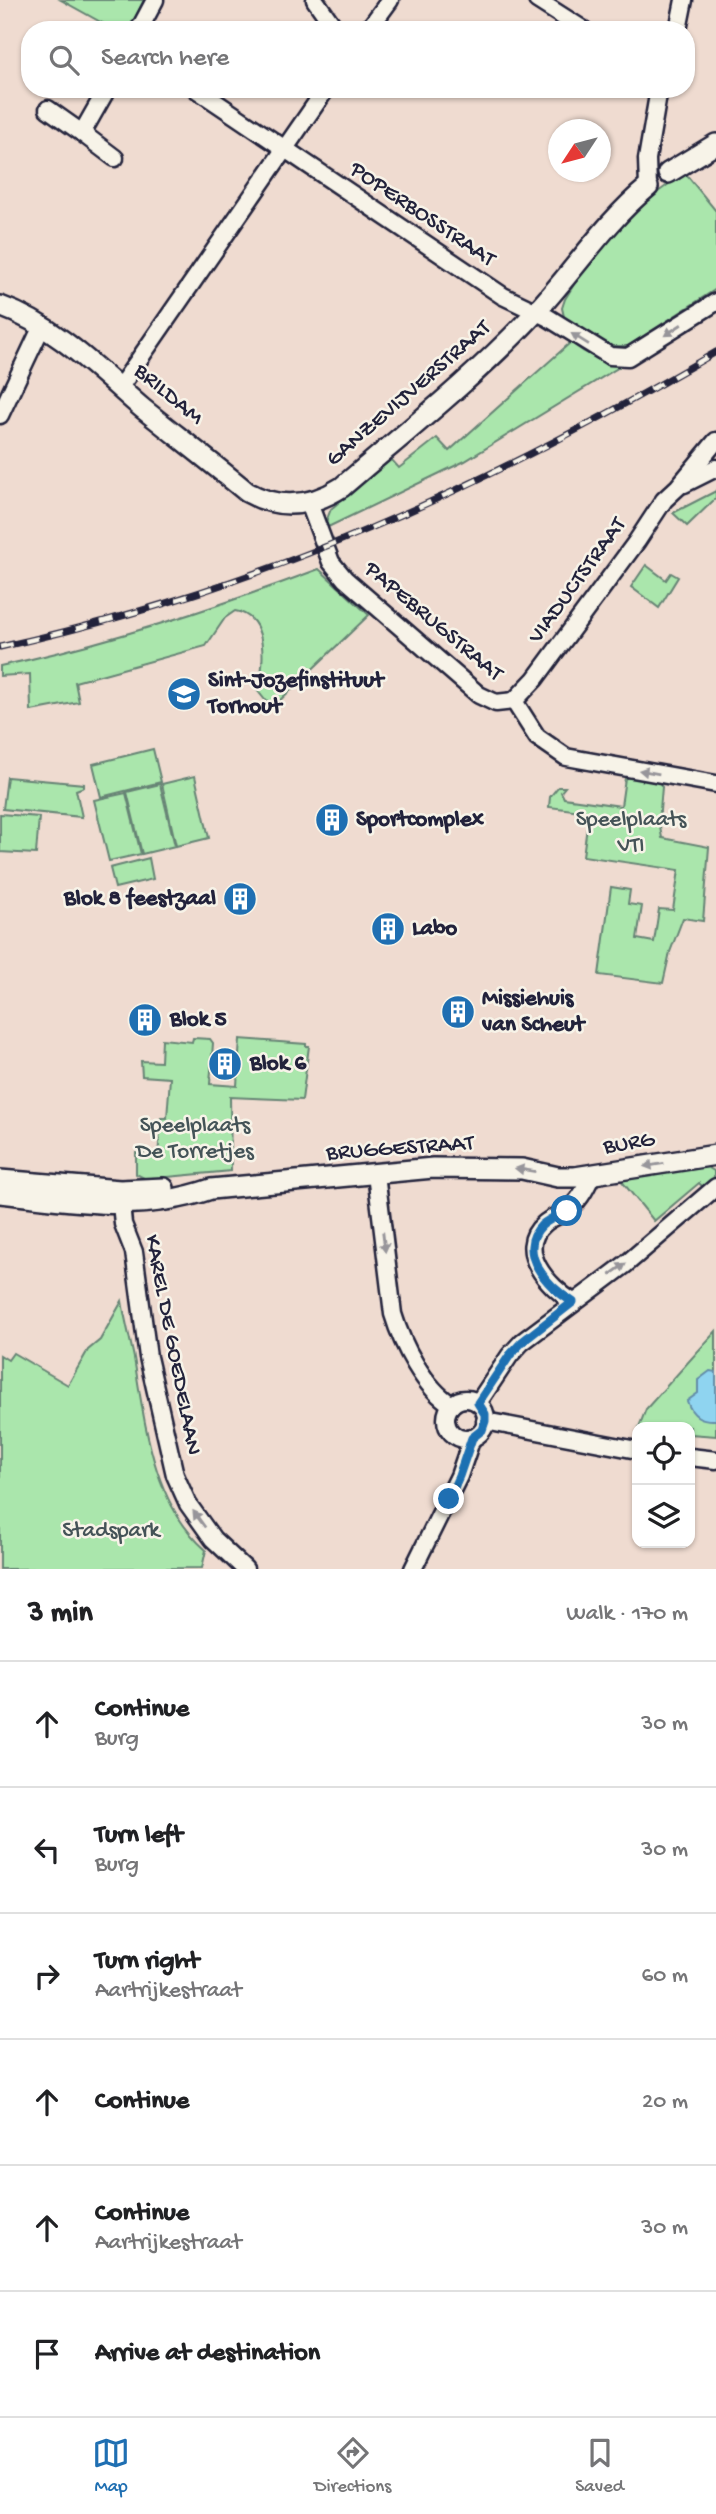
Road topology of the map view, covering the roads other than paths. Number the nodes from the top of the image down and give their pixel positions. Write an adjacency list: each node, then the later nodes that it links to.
1 (155, 0): 6 (street)
2 (315, 0): 7 (street)
3 (390, 0): 8 (street)
4 (537, 0): 9 (street)
5 (684, 0): 10 (street)
6 (144, 21)
7 (330, 21)
8 (375, 21)
9 (570, 21)
10 (680, 21)
11 (102, 98): 16 (street)
12 (209, 98): 18 (street, POPERBOSSTRAAT)
13 (320, 98): 18 (street)
14 (658, 98): 21 (street)
15 (48, 110): 16 (street)
16 (82, 133): 19 (street)
17 (716, 144): 20 (street)
18 (285, 151): 24 (street, POPERBOSSTRAAT); 26 (street)
19 (115, 158)
20 (668, 173): 21 (street)
21 (648, 187): 24 (street, GANZEVIJVERSTRAAT)
22 (716, 302): 24 (street, POPERBOSSTRAAT, one-way to 24)
23 (0, 306): 25 (street, BRILDAM)
24 (536, 312): 31 (street, GANZEVIJVERSTRAAT)
25 (42, 326): 26 (street, BRILDAM); 27 (street)
26 (120, 387): 31 (street, BRILDAM)
27 (0, 415)
28 (716, 441): 30 (street, VIADUCTSTRAAT)
29 (716, 468): 30 (street, VIADUCTSTRAAT)
30 (678, 487): 32 (street, VIADUCTSTRAAT)
31 (309, 503): 32 (street, PAPEBRUGSTRAAT)
32 (514, 701): 33 (street, PAPEBRUGSTRAAT, one-way to 32)
33 (716, 785)
34 (716, 1155): 36 (street, BURG, one-way to 36)
35 (376, 1174): 36 (street, BRUGGESTRAAT, one-way to 35); 40 (street, BRUGGESTRAAT); 43 (street, one-way to 43)
36 (592, 1175): 41 (street, BURG)
37 (0, 1180): 40 (street, BRUGGESTRAAT)
38 (716, 1187): 41 (street, one-way to 38)
39 (0, 1194): 40 (street, BRUGGESTRAAT)
40 (120, 1198): 49 (street, KAREL DE GOEDELAAN, one-way to 40)
41 (573, 1302): 42 (street)
42 (478, 1403): 43 (street); 44 (street)
43 (452, 1405): 45 (street)
44 (485, 1421): 45 (street); 46 (street)
45 (472, 1438): 50 (street)
46 (632, 1449)
47 (695, 1458): 48 (street)
48 (716, 1460)
49 (245, 1569)
50 (413, 1569)

